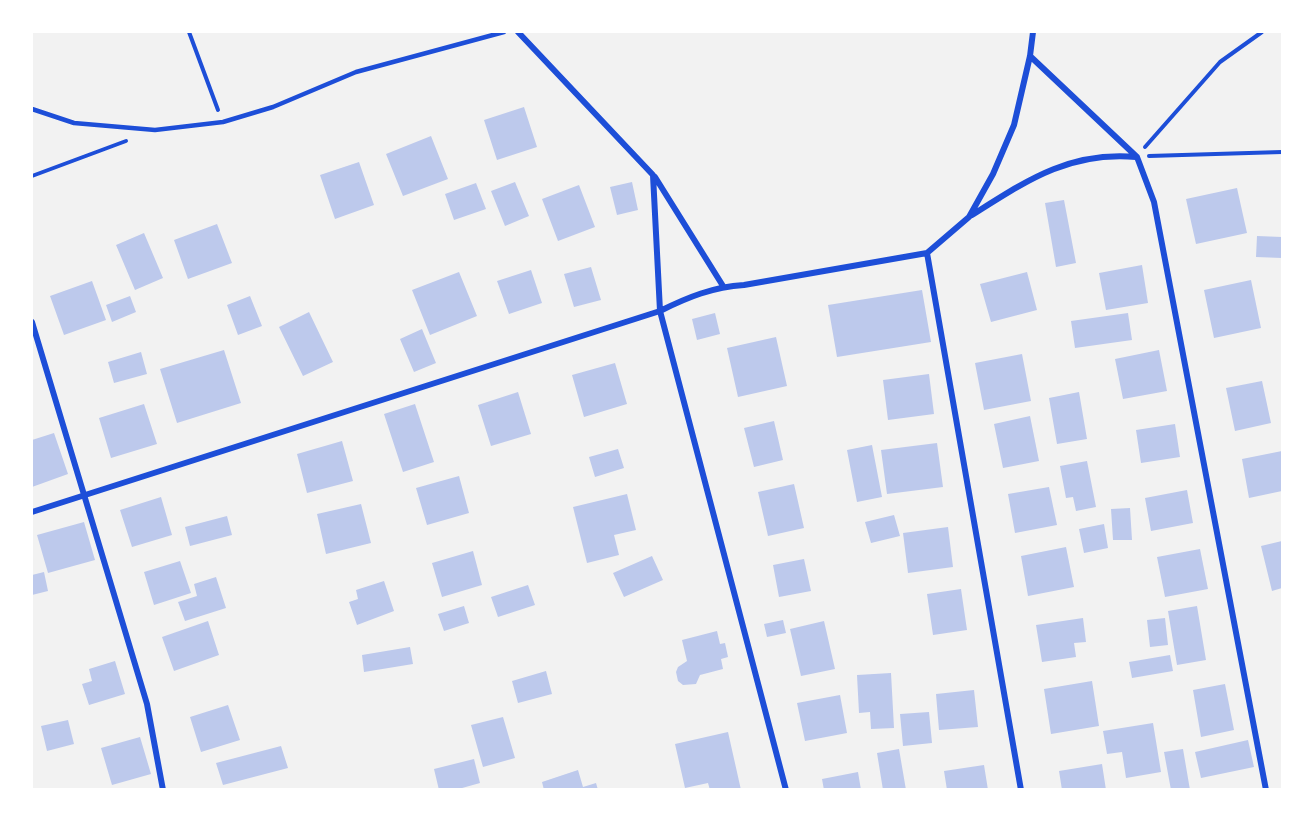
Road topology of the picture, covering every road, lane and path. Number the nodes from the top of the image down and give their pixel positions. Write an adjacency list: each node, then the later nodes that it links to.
1 (189, 32): 8 (path)
2 (504, 32): 8 (lane)
3 (518, 32): 12 (street)
4 (1033, 32): 6 (street)
5 (1262, 32): 11 (path)
6 (1030, 56): 11 (street); 14 (street)
7 (32, 109): 9 (lane)
8 (223, 122): 9 (lane)
9 (155, 130): 13 (path)
10 (1282, 152): 11 (path)
11 (1137, 157): 14 (street); 24 (street)
12 (653, 175): 16 (street); 17 (street)
13 (32, 176)
14 (969, 217): 15 (street)
15 (927, 253): 16 (street); 23 (street)
16 (723, 286): 17 (street)
17 (660, 311): 19 (street); 22 (street)
18 (32, 322): 19 (street)
19 (84, 495): 20 (street); 21 (street)
20 (32, 512)
21 (163, 789)
22 (786, 789)
23 (1021, 789)
24 (1266, 789)

